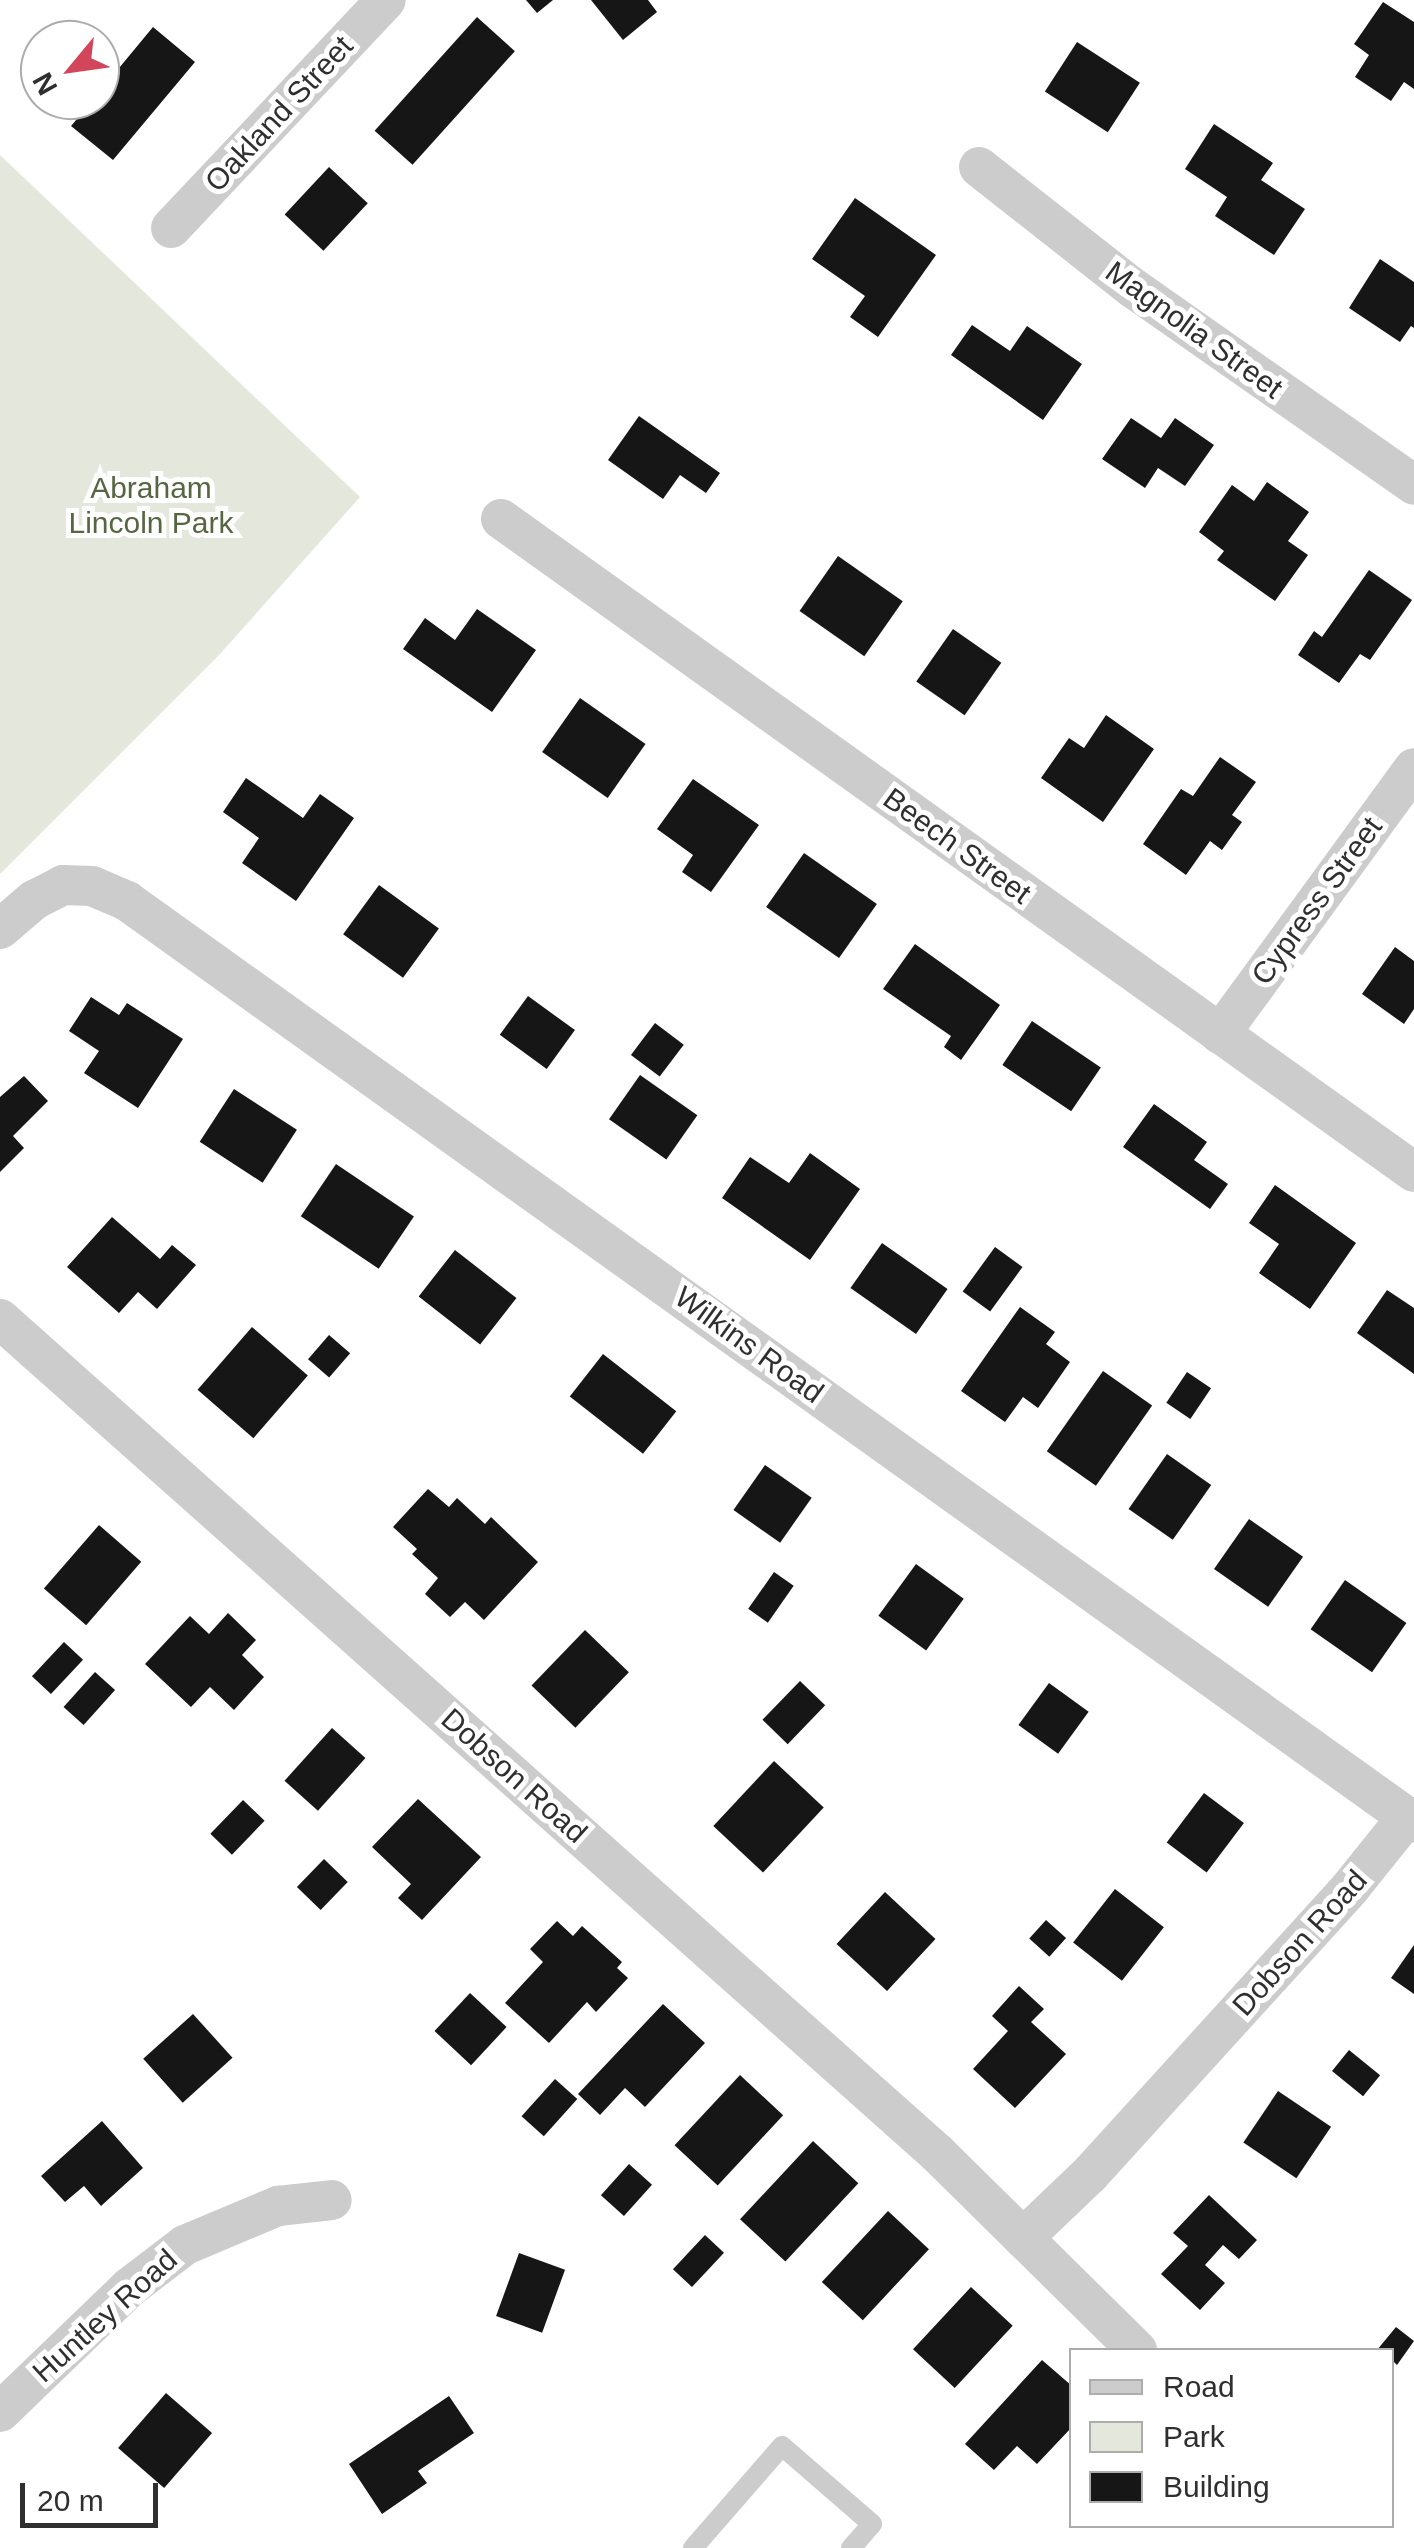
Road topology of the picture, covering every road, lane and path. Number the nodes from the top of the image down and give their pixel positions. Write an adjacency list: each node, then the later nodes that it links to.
1 (386, 0): 3 (street, Oakland Street)
2 (979, 166): 4 (street, Magnolia Street)
3 (172, 228)
4 (1414, 486)
5 (501, 519): 8 (street, Beech Street)
6 (1414, 768): 8 (street, Cypress Street)
7 (0, 929): 11 (street, Wilkins Road)
8 (1220, 1034): 9 (street, Beech Street)
9 (1414, 1172)
10 (0, 1319): 13 (street, Dobson Road)
11 (1410, 1819): 13 (street, Dobson Road)
12 (332, 2200): 15 (street, Huntley Road)
13 (1023, 2238): 14 (street, Dobson Road)
14 (1135, 2348)
15 (0, 2412)
16 (693, 2548): 17 (lane)
17 (851, 2548)

